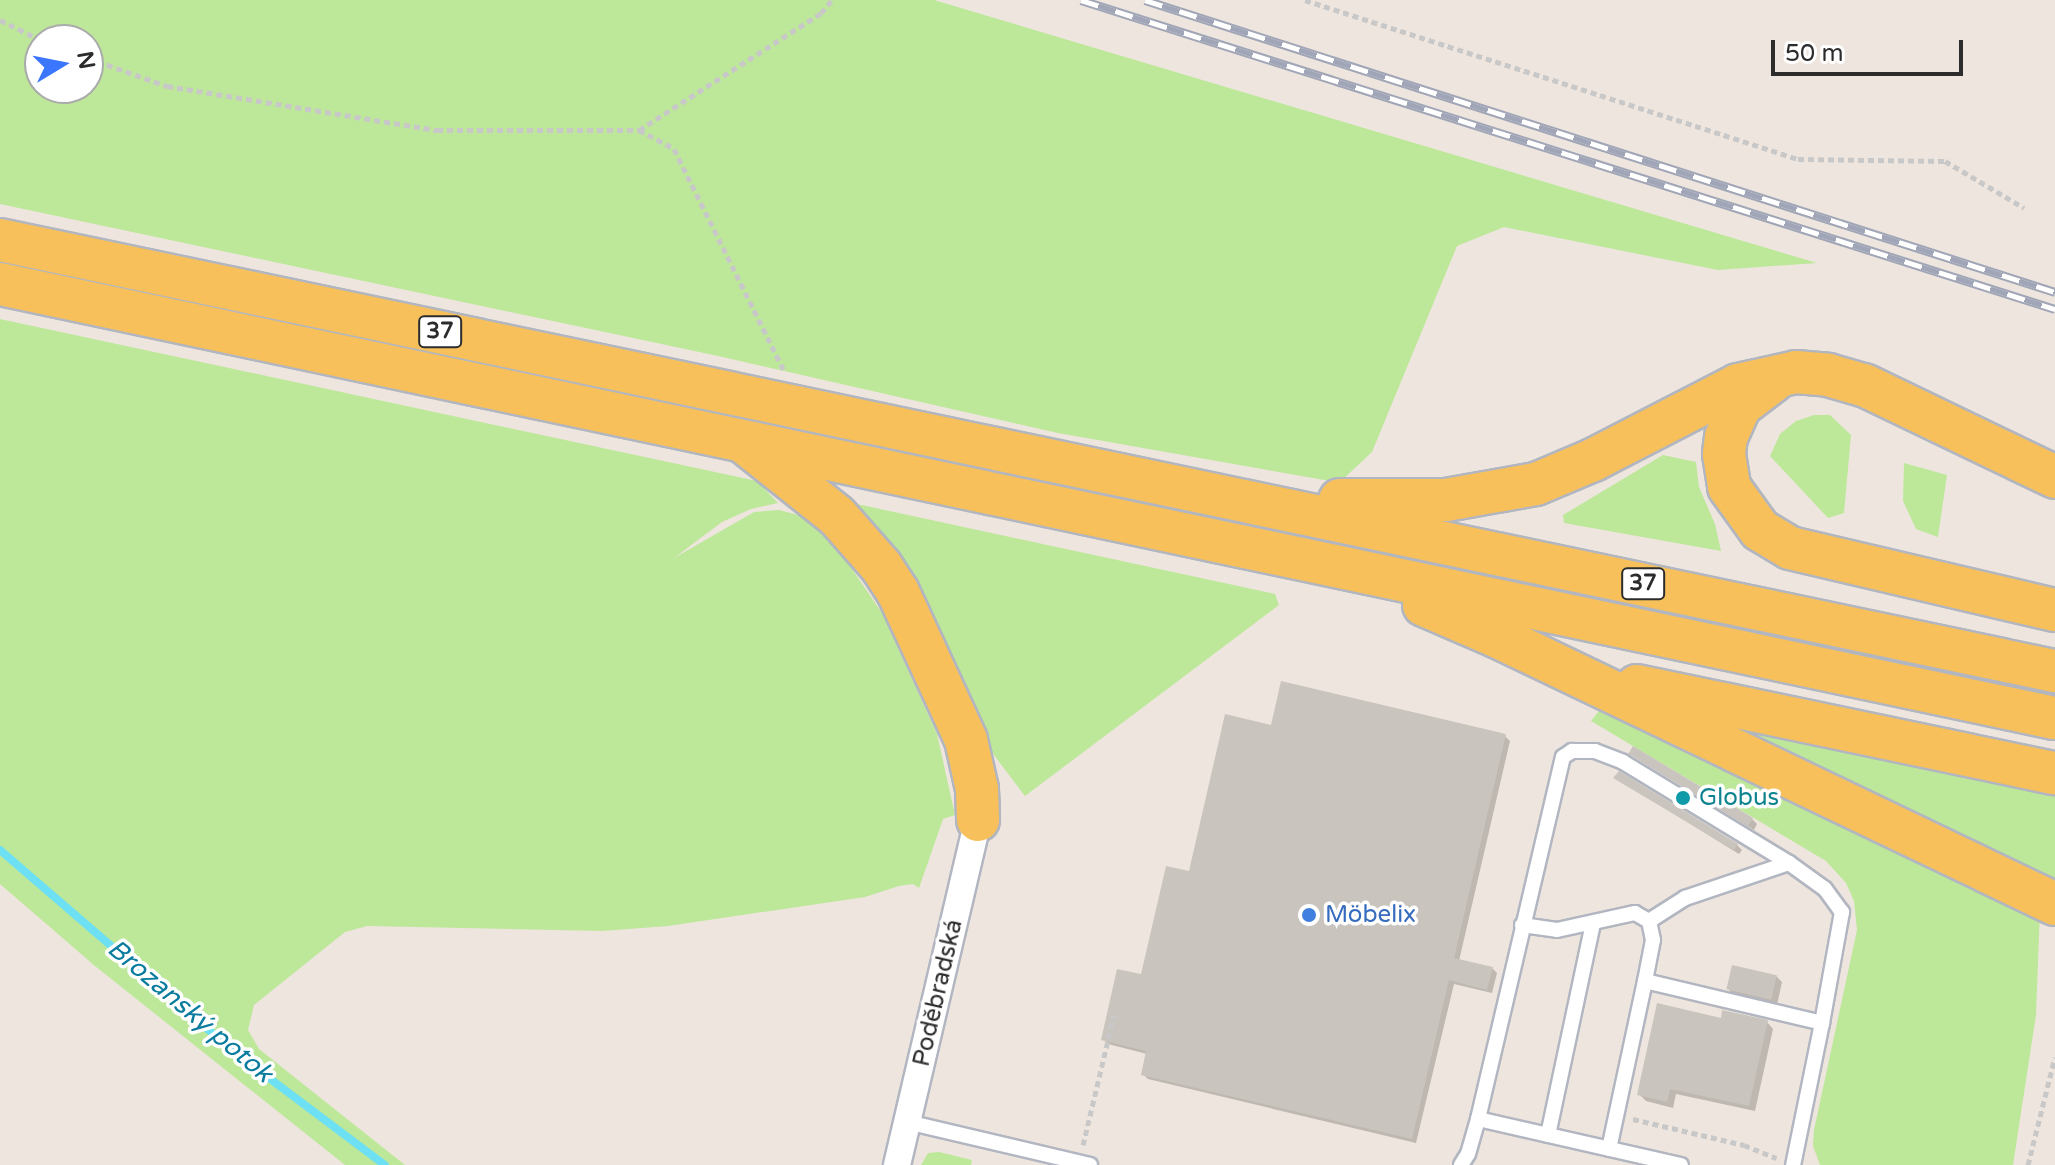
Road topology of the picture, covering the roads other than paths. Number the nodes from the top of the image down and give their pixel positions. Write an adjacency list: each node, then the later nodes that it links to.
1 (0, 240): 6 (main road, 37)
2 (0, 284): 4 (main road, 37)
3 (1813, 373): 5 (main road); 6 (main road); 8 (main road)
4 (738, 438): 7 (main road, 37); 13 (main road)
5 (2055, 477)
6 (1231, 497): 9 (main road, 37)
7 (1327, 566): 10 (main road); 11 (main road, 37)
8 (2055, 610)
9 (2055, 671)
10 (1574, 673): 12 (main road); 15 (main road)
11 (2055, 718)
12 (2055, 773)
13 (978, 820): 22 (street, Poděbradská)
14 (1789, 863): 16 (lane); 18 (lane); 20 (lane)
15 (2055, 904)
16 (1649, 921): 17 (lane); 19 (lane)
17 (1593, 923): 18 (lane); 23 (lane)
18 (1522, 925): 21 (lane)
19 (1645, 981): 20 (lane); 24 (lane)
20 (1822, 1023): 26 (lane)
21 (1478, 1119): 23 (lane); 28 (lane)
22 (907, 1122): 25 (lane); 27 (street, Poděbradská)
23 (1548, 1135): 24 (lane)
24 (1609, 1149): 29 (lane)
25 (1084, 1164)
26 (1793, 1164)
27 (897, 1165)
28 (1461, 1165)
29 (1681, 1165)

